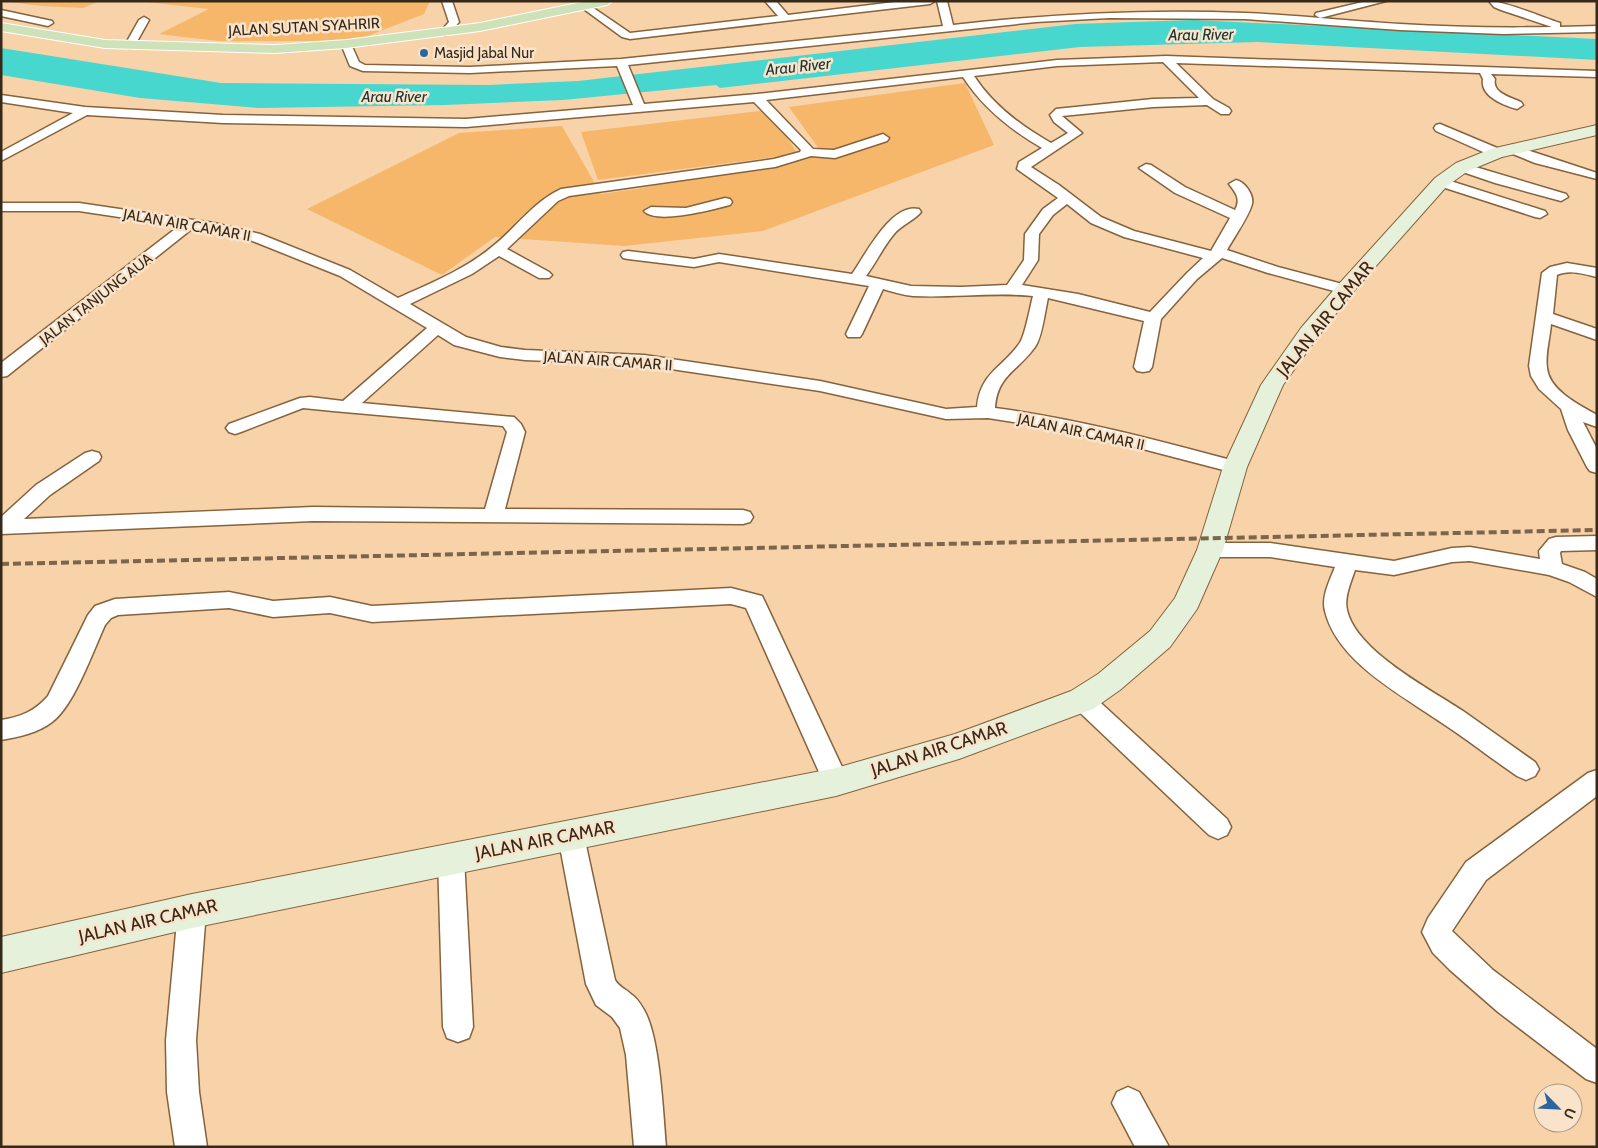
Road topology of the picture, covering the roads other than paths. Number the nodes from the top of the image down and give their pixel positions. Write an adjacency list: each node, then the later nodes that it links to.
1 (447, 1): 20 (street)
2 (607, 1): 9 (main road, JALAN SUTAN SYAHRIR)
3 (770, 1): 13 (street)
4 (930, 1): 13 (street)
5 (942, 1): 17 (street)
6 (1381, 1): 10 (street)
7 (1494, 1): 19 (street)
8 (1234, 6): 12 (street)
9 (586, 7): 13 (street); 20 (main road, JALAN SUTAN SYAHRIR)
10 (1277, 8)
11 (1, 13): 15 (street)
12 (1244, 16): 17 (street); 19 (street)
13 (786, 18)
14 (144, 20): 22 (street)
15 (48, 23)
16 (1, 27): 22 (main road, JALAN SUTAN SYAHRIR)
17 (949, 28): 24 (street)
18 (1597, 29): 19 (street)
19 (1571, 30)
20 (445, 32): 21 (main road, JALAN SUTAN SYAHRIR)
21 (346, 44): 22 (main road, JALAN SUTAN SYAHRIR); 24 (street)
22 (130, 45)
23 (1166, 59): 25 (street); 26 (street); 30 (street)
24 (622, 62): 31 (street)
25 (1484, 71): 27 (street); 32 (street)
26 (966, 73): 29 (street); 38 (street)
27 (1597, 74)
28 (1, 98): 33 (street)
29 (757, 98): 31 (street); 40 (street)
30 (1209, 101): 34 (street); 38 (street)
31 (638, 104): 33 (street)
32 (1517, 105)
33 (85, 111): 41 (street)
34 (1224, 112)
35 (1440, 128): 39 (street)
36 (1597, 130): 39 (main road, JALAN AIR CAMAR)
37 (883, 138): 40 (street)
38 (1050, 148): 47 (street)
39 (1504, 151): 43 (main road, JALAN AIR CAMAR); 44 (street)
40 (808, 152): 45 (street)
41 (1, 157)
42 (1146, 168): 55 (street)
43 (1452, 175): 48 (street); 54 (street); 65 (main road, JALAN AIR CAMAR)
44 (1594, 176)
45 (709, 183): 49 (street); 57 (street)
46 (1236, 184): 55 (street)
47 (1066, 198): 59 (street); 64 (street)
48 (1561, 198)
49 (725, 202): 51 (street); 52 (street)
50 (1, 207): 56 (street, JALAN AIR CAMAR II)
51 (652, 211)
52 (736, 212)
53 (914, 212): 62 (street)
54 (1540, 214)
55 (1238, 216): 59 (street)
56 (190, 224): 67 (street, JALAN AIR CAMAR II); 74 (street, JALAN TANJUNG AUA)
57 (498, 250): 61 (street); 67 (street)
58 (628, 255): 62 (street)
59 (1218, 255): 65 (street); 69 (street)
60 (1597, 273): 68 (street)
61 (544, 275)
62 (856, 279): 63 (street)
63 (878, 283): 64 (street); 71 (street)
64 (1012, 289): 66 (street)
65 (1345, 289): 81 (main road, JALAN AIR CAMAR)
66 (1042, 292): 69 (street); 77 (street)
67 (398, 304): 70 (street, JALAN AIR CAMAR II)
68 (1546, 317): 72 (street); 76 (street)
69 (1153, 318): 73 (street)
70 (438, 328): 75 (street); 77 (street, JALAN AIR CAMAR II)
71 (854, 334)
72 (1597, 335)
73 (1143, 367)
74 (1, 372)
75 (346, 407): 79 (street); 83 (street)
76 (1569, 407): 78 (street); 82 (street)
77 (986, 413): 81 (street, JALAN AIR CAMAR II)
78 (1597, 422)
79 (235, 428)
80 (92, 456): 85 (street)
81 (1235, 467): 87 (main road, JALAN AIR CAMAR)
82 (1597, 467)
83 (493, 516): 84 (street); 85 (street)
84 (743, 517)
85 (2, 528)
86 (1597, 543): 89 (street)
87 (1210, 550): 88 (street); 91 (main road, JALAN AIR CAMAR)
88 (1348, 560): 89 (street); 93 (street)
89 (1552, 568): 90 (street)
90 (1597, 589)
91 (1082, 700): 95 (main road, JALAN AIR CAMAR); 96 (street)
92 (1, 730): 95 (street)
93 (1526, 769)
94 (1597, 781): 102 (street)
95 (836, 782): 97 (main road, JALAN AIR CAMAR)
96 (1218, 827)
97 (571, 836): 98 (main road, JALAN AIR CAMAR); 105 (street)
98 (451, 858): 99 (main road, JALAN AIR CAMAR); 101 (street)
99 (192, 911): 100 (main road, JALAN AIR CAMAR); 104 (street)
100 (1, 955)
101 (458, 1027)
102 (1597, 1068)
103 (1128, 1102): 106 (street)
104 (190, 1147)
105 (650, 1147)
106 (1153, 1147)

